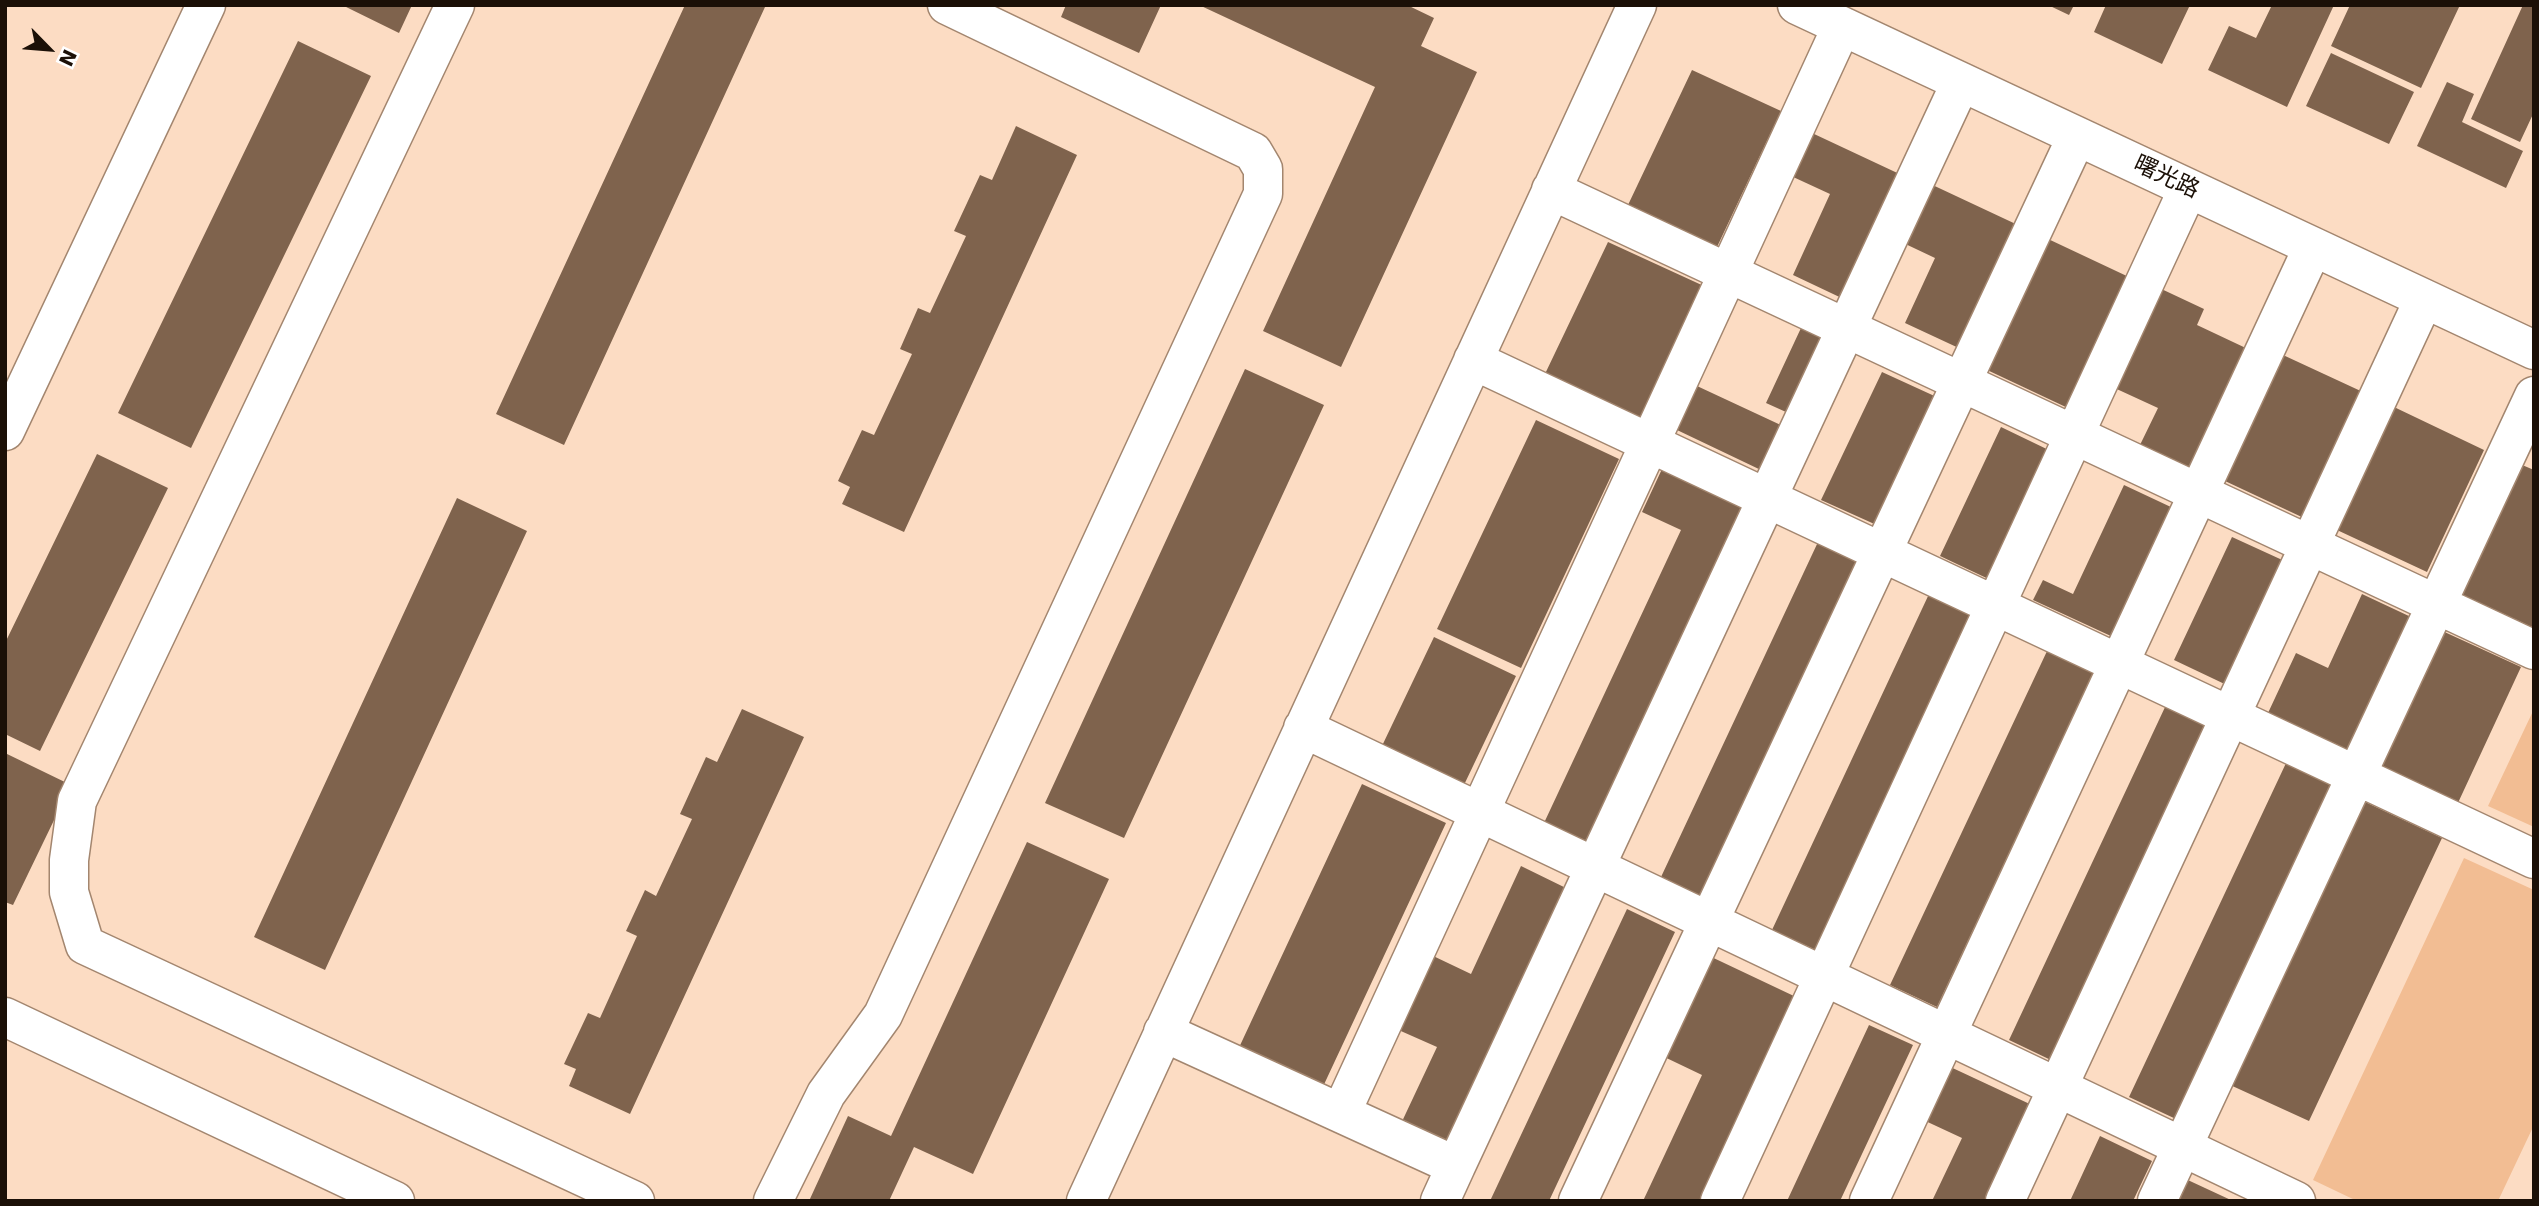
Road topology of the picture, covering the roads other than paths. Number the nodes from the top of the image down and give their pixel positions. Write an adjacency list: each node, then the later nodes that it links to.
1 (206, 5): 19 (street)
2 (455, 5): 46 (street)
3 (947, 5): 47 (street)
4 (1637, 5): 10 (street)
5 (1797, 5): 6 (street, 曙光路)
6 (1842, 26): 7 (street, 曙光路); 12 (street)
7 (1961, 82): 8 (street, 曙光路); 14 (street)
8 (2077, 136): 9 (street, 曙光路); 17 (street)
9 (2188, 189): 11 (street, 曙光路); 20 (street)
10 (1551, 190): 12 (street); 16 (street)
11 (2313, 247): 13 (street, 曙光路); 22 (street)
12 (1729, 273): 14 (street); 21 (street)
13 (2424, 299): 15 (street, 曙光路); 24 (street)
14 (1846, 328): 17 (street); 23 (street)
15 (2534, 351)
16 (1473, 359): 21 (street); 31 (street)
17 (1962, 383): 20 (street); 25 (street)
18 (2534, 396): 26 (street)
19 (5, 430)
20 (2074, 435): 22 (street); 27 (street)
21 (1650, 443): 23 (street); 33 (street)
22 (2199, 493): 24 (street); 29 (street)
23 (1768, 498): 25 (street); 35 (street)
24 (2310, 545): 26 (street); 30 (street)
25 (1882, 552): 27 (street); 36 (street)
26 (2436, 604): 28 (street); 32 (street)
27 (1996, 605): 29 (street); 37 (street)
28 (2534, 650)
29 (2119, 663): 30 (street); 40 (street)
30 (2230, 716): 32 (street); 41 (street)
31 (1303, 729): 33 (street); 39 (street)
32 (2356, 775): 34 (street); 43 (street)
33 (1479, 812): 35 (street); 42 (street)
34 (2534, 859)
35 (1595, 868): 36 (street); 44 (street)
36 (1709, 921): 37 (street); 50 (street)
37 (1824, 976): 40 (street); 51 (street)
38 (5, 1017): 45 (street)
39 (1164, 1032): 42 (street); 48 (street)
40 (1946, 1034): 41 (street); 52 (street)
41 (2057, 1088): 43 (street); 53 (street)
42 (1341, 1113): 44 (street)
43 (2183, 1147): 54 (street); 55 (street)
44 (1456, 1166): 49 (street)
45 (395, 1201)
46 (635, 1201)
47 (773, 1201)
48 (1086, 1201)
49 (1440, 1201)
50 (1578, 1201)
51 (1720, 1201)
52 (1869, 1201)
53 (2005, 1201)
54 (2157, 1201)
55 (2296, 1201)

